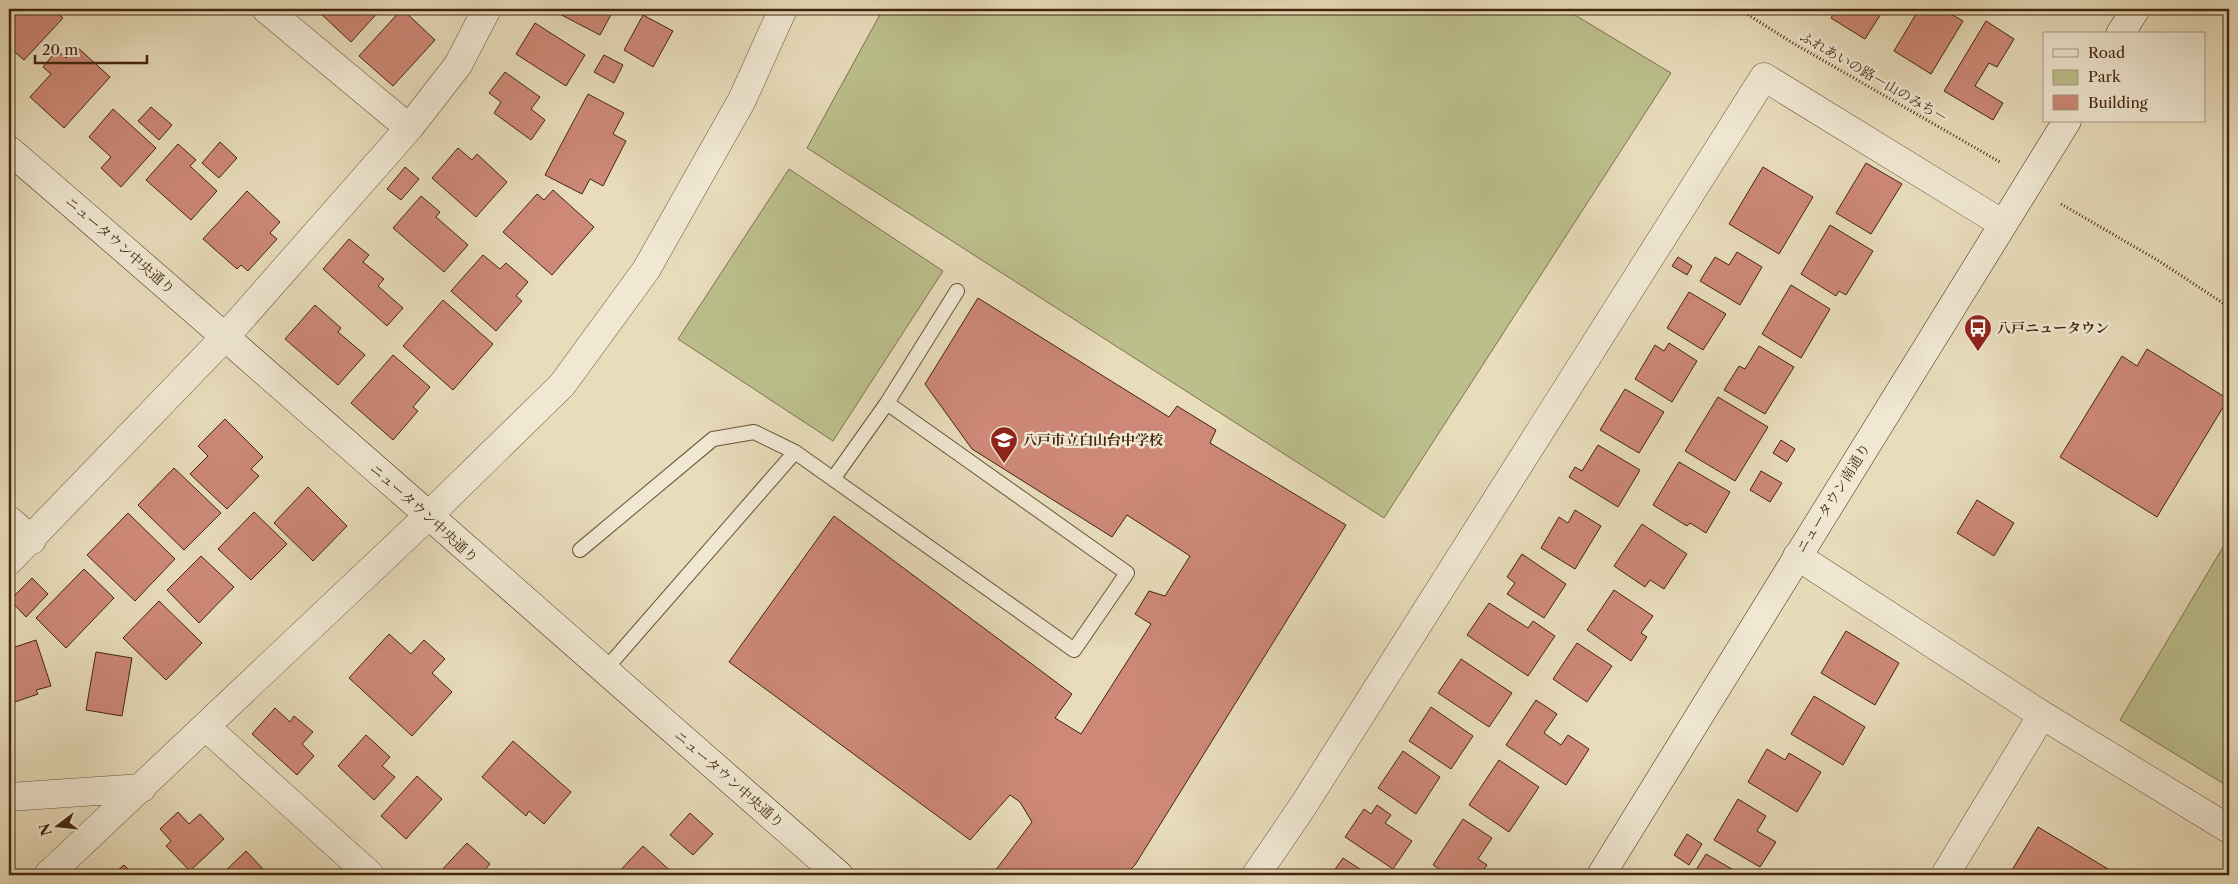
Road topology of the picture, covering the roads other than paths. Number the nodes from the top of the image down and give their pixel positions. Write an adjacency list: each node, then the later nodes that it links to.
1 (266, 9): 7 (street)
2 (487, 9): 7 (street)
3 (783, 9): 15 (street)
4 (2136, 9): 5 (street)
5 (2121, 32)
6 (2066, 122): 9 (street, ニュータウン南通り)
7 (409, 128): 11 (street)
8 (9, 150): 11 (street, ニュータウン中央通り)
9 (2003, 224): 19 (street, ニュータウン南通り); 30 (street)
10 (957, 291): 12 (lane)
11 (226, 336): 15 (street, ニュータウン中央通り); 17 (street)
12 (887, 403): 14 (lane); 14 (lane)
13 (795, 452): 14 (lane); 18 (lane); 21 (lane)
14 (833, 479)
15 (428, 516): 21 (street, ニュータウン中央通り); 23 (street)
16 (9, 520): 17 (street)
17 (32, 540): 20 (street)
18 (580, 550)
19 (1797, 556): 22 (street); 31 (street, ニュータウン南通り)
20 (9, 561)
21 (604, 671): 29 (street, ニュータウン中央通り)
22 (2042, 715): 26 (street); 32 (street)
23 (206, 727): 24 (street); 27 (street)
24 (142, 788): 25 (street); 28 (street)
25 (9, 796)
26 (2229, 829)
27 (360, 872)
28 (48, 875)
29 (839, 875)
30 (1256, 875)
31 (1601, 875)
32 (1945, 875)

